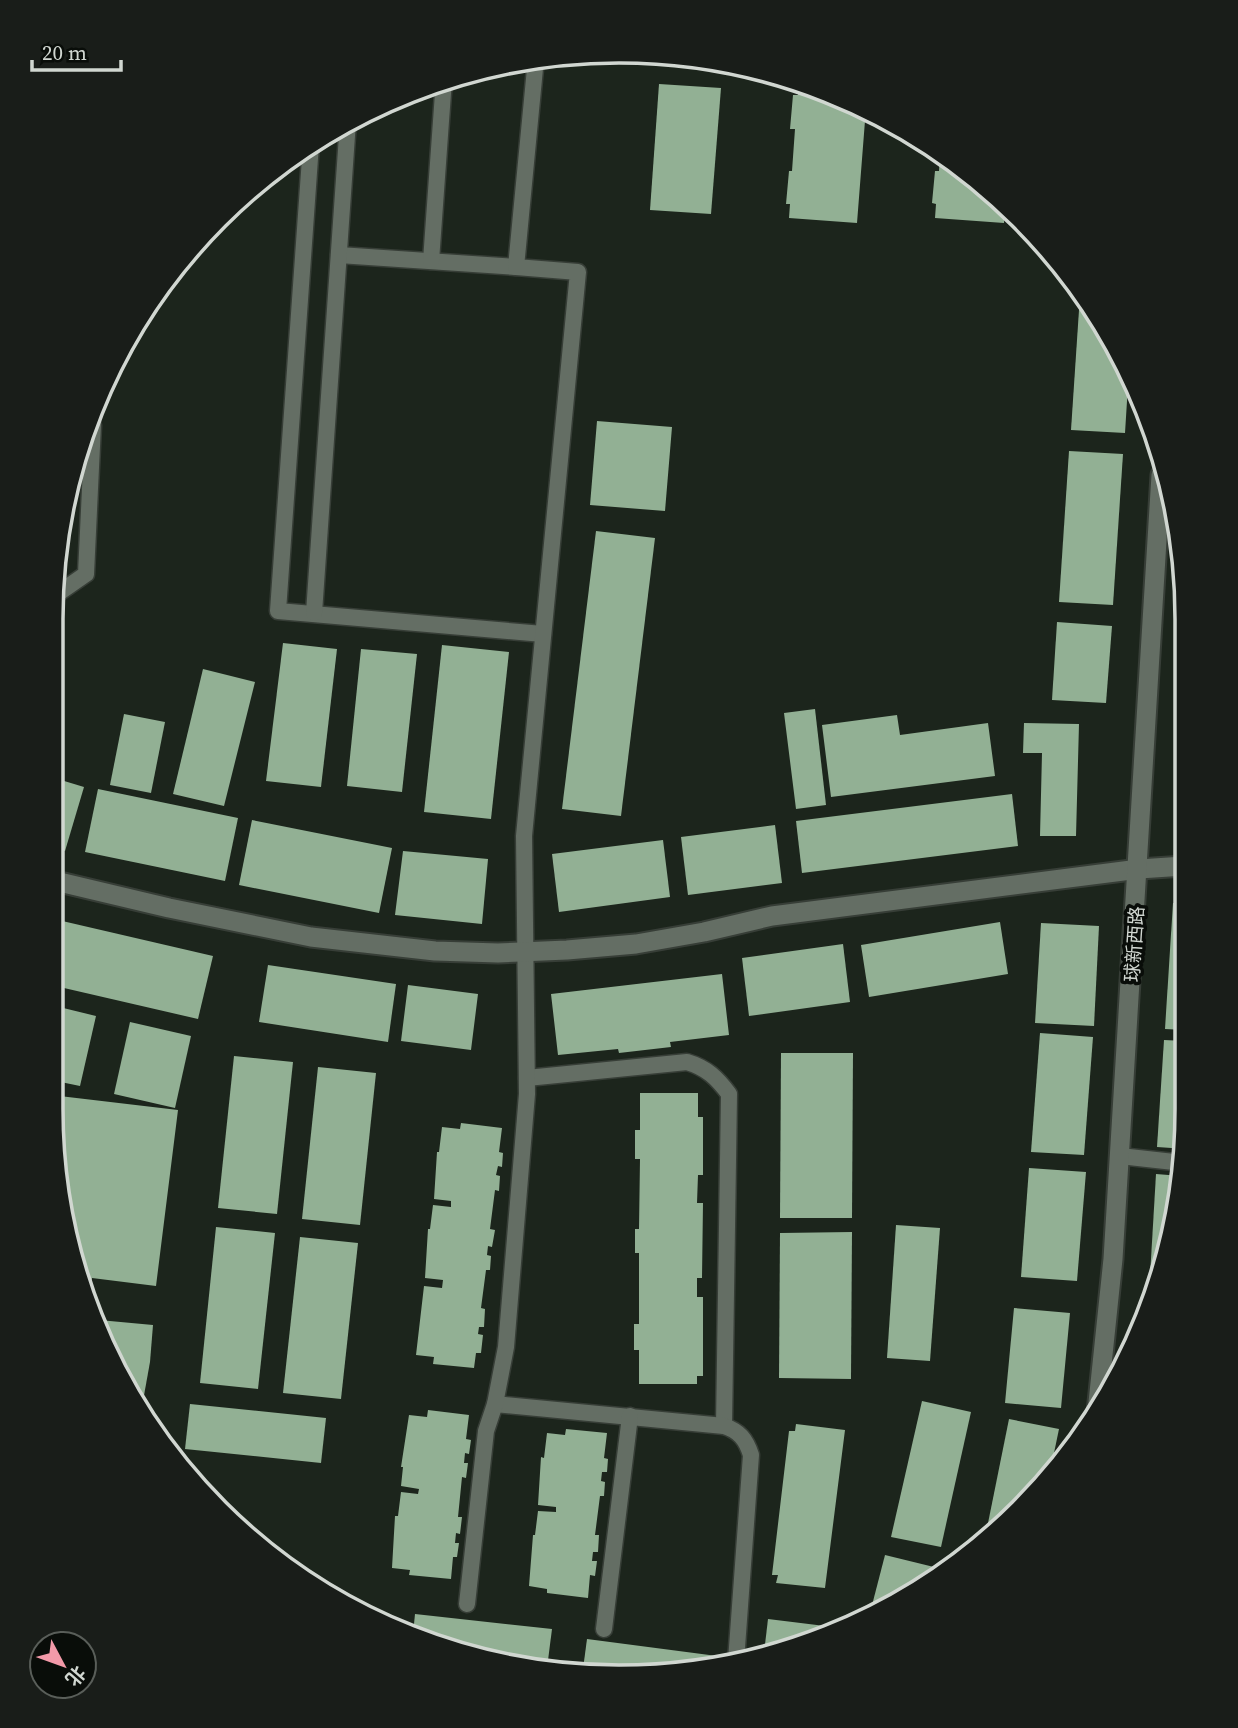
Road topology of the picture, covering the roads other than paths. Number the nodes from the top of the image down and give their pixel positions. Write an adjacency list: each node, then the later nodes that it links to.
1 (535, 70): 7 (lane)
2 (443, 92): 6 (lane)
3 (347, 134): 5 (lane)
4 (309, 158): 11 (lane)
5 (339, 255): 6 (lane); 11 (lane)
6 (431, 261): 7 (lane)
7 (516, 267): 12 (lane)
8 (92, 443): 10 (lane)
9 (1160, 493): 14 (street, 球新西路)
10 (64, 590)
11 (314, 614): 12 (lane)
12 (543, 634): 16 (lane)
13 (1175, 867): 14 (street)
14 (1139, 869): 16 (street); 18 (street, 球新西路)
15 (63, 883): 16 (street)
16 (524, 952): 17 (lane)
17 (527, 1078): 21 (lane); 23 (lane)
18 (1120, 1156): 19 (lane); 20 (street, 球新西路)
19 (1172, 1162)
20 (1099, 1390)
21 (495, 1404): 22 (lane); 24 (lane)
22 (630, 1416): 23 (lane); 25 (lane)
23 (724, 1426): 26 (lane)
24 (467, 1604)
25 (604, 1629)
26 (737, 1652)

